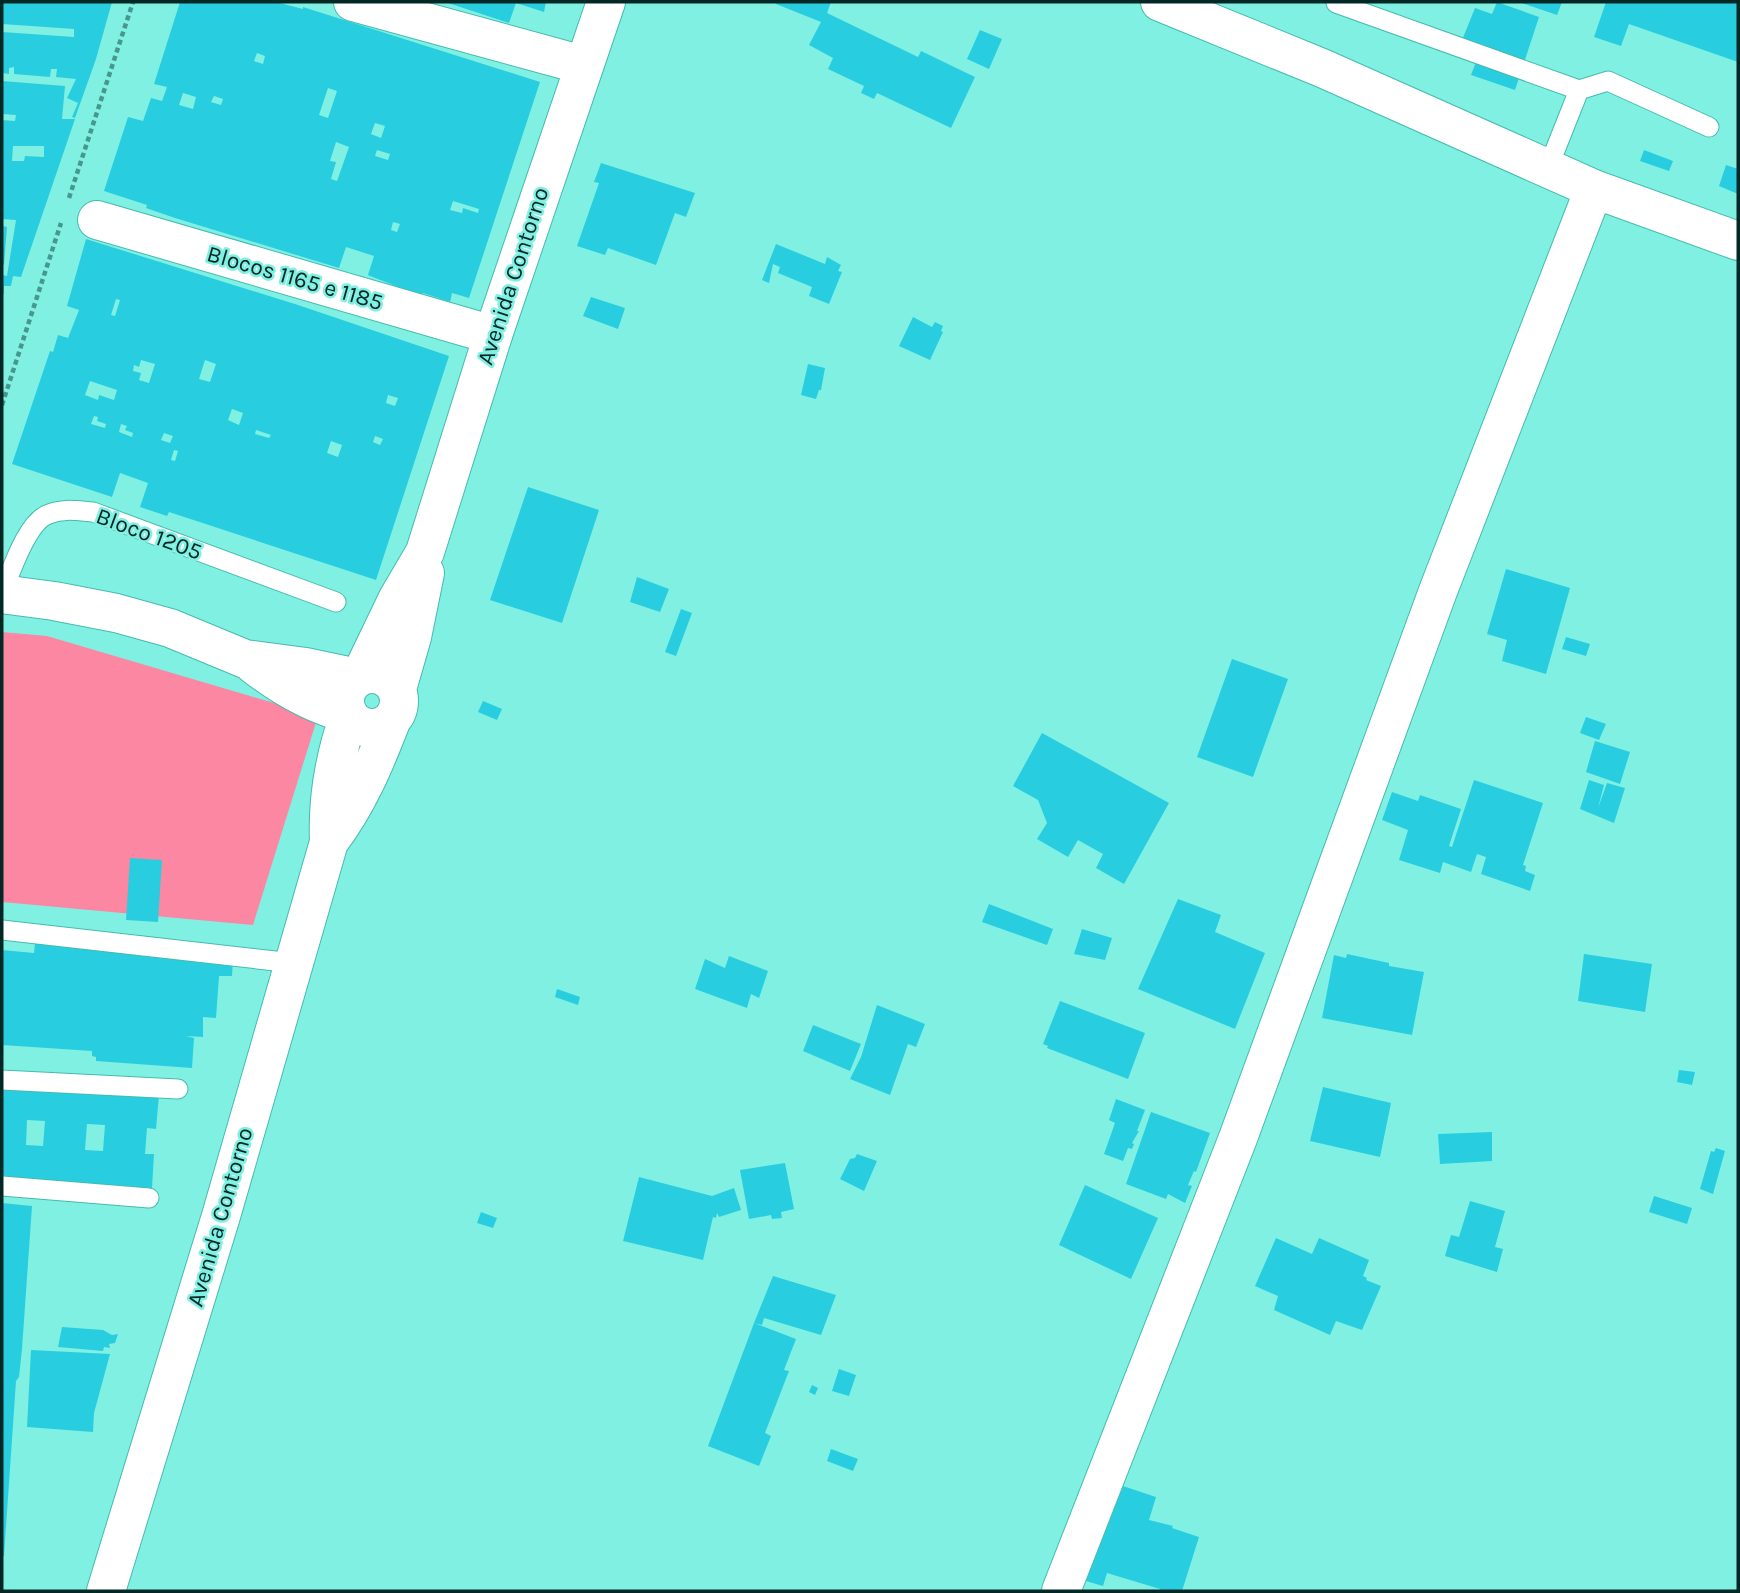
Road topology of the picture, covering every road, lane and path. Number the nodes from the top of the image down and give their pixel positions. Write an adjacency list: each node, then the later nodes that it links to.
1 (353, 2): 5 (street)
2 (606, 2): 5 (street, Avenida Contorno)
3 (1160, 2): 8 (street)
4 (1336, 3): 6 (lane)
5 (583, 65): 12 (street, Avenida Contorno)
6 (1579, 90): 7 (lane); 8 (lane)
7 (1709, 127)
8 (1548, 168): 9 (street)
9 (1594, 189): 11 (street); 26 (street)
10 (97, 220): 12 (street, Blocos 1165 e 1185)
11 (1738, 241)
12 (494, 335): 13 (street, Avenida Contorno)
13 (425, 552): 16 (street, Avenida Contorno); 17 (street, Avenida Contorno)
14 (2, 594): 15 (lane, Bloco 1205); 16 (street)
15 (335, 602)
16 (354, 696): 17 (street); 18 (street, Avenida Contorno)
17 (395, 704): 18 (street, Avenida Contorno)
18 (329, 842): 20 (street, Avenida Contorno)
19 (2, 930): 20 (lane)
20 (293, 963): 25 (street, Avenida Contorno)
21 (2, 1080): 22 (lane)
22 (178, 1089)
23 (2, 1186): 24 (lane)
24 (149, 1198)
25 (106, 1591)
26 (1061, 1591)

